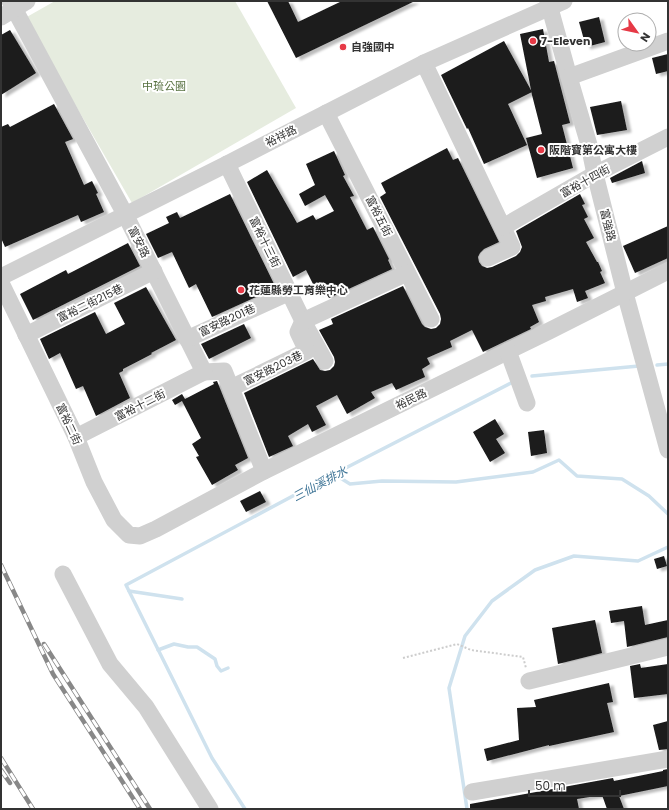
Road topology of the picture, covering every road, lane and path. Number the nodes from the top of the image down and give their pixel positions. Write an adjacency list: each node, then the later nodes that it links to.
1 (554, 3): 4 (street, 裕祥路); 5 (street, 富強路)
2 (13, 7): 10 (street, 富安路)
3 (668, 41): 5 (street)
4 (424, 63): 6 (street, 裕祥路); 11 (street)
5 (568, 77): 9 (street, 富強路)
6 (326, 113): 8 (street, 裕祥路); 15 (street, 富裕五街)
7 (668, 136): 9 (street, 富裕十四街)
8 (227, 164): 10 (street, 裕祥路); 18 (street, 富裕十三街)
9 (595, 174): 11 (street, 富裕十四街); 19 (street, 富強路)
10 (126, 216): 13 (street, 富安路); 16 (street, 裕祥路)
11 (503, 227): 12 (street)
12 (488, 258)
13 (154, 271): 22 (street, 富裕二街215巷); 23 (street, 富安路)
14 (668, 271): 19 (street, 裕民路)
15 (407, 273): 20 (street, 富裕五街); 21 (street)
16 (1, 277)
17 (1, 283): 22 (street, 富裕二街)
18 (290, 292): 21 (street, 富裕十三街); 23 (street, 富安路201巷)
19 (626, 293): 24 (street, 裕民路); 30 (street, 富強路)
20 (431, 319)
21 (303, 321): 25 (street, 富裕十三街); 27 (street, 富安路203巷)
22 (26, 335): 29 (street, 富裕二街)
23 (187, 339): 26 (street, 富安路)
24 (508, 351): 28 (street); 31 (street, 裕民路)
25 (325, 362)
26 (204, 372): 27 (street); 29 (street, 富裕十二街)
27 (231, 388): 31 (street)
28 (527, 403)
29 (76, 437): 32 (street, 富裕二街)
30 (668, 450)
31 (264, 471): 32 (street, 裕民路)
32 (156, 529)
33 (63, 574): 39 (street)
34 (668, 647): 36 (street)
35 (403, 658): 36 (path)
36 (529, 680)
37 (668, 759): 38 (street)
38 (472, 792)
39 (210, 809)

